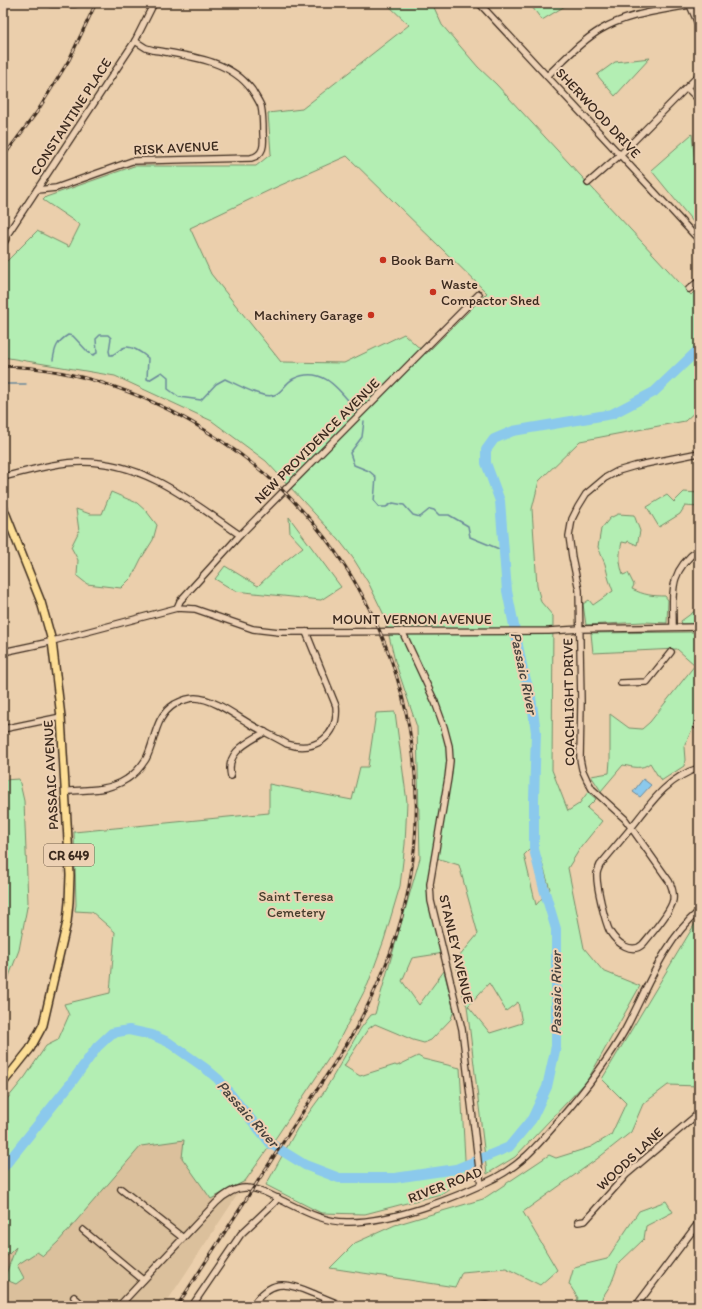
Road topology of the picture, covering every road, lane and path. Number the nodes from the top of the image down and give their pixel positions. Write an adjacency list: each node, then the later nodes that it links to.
1 (51, 3): 2 (main road)
2 (75, 3)
3 (154, 3): 7 (street, CONSTANTINE PLACE)
4 (478, 3): 9 (street, SHERWOOD DRIVE)
5 (689, 4): 6 (street); 9 (street)
6 (699, 26)
7 (135, 41): 14 (street, CONSTANTINE PLACE); 14 (street, RISK AVENUE)
8 (699, 75): 10 (street)
9 (547, 76): 12 (street, SHERWOOD DRIVE)
10 (687, 88): 11 (street); 12 (street)
11 (699, 100)
12 (620, 155): 13 (street); 16 (street, SHERWOOD DRIVE)
13 (588, 183)
14 (37, 190): 15 (street, CONSTANTINE PLACE)
15 (3, 240)
16 (699, 240)
17 (699, 281): 18 (street)
18 (689, 289)
19 (479, 294): 23 (street, NEW PROVIDENCE AVENUE)
20 (699, 453): 28 (street, COACHLIGHT DRIVE)
21 (3, 477): 23 (street)
22 (3, 507): 31 (main road, PASSAIC AVENUE / CR 649)
23 (240, 535): 25 (street, NEW PROVIDENCE AVENUE)
24 (699, 549): 27 (street)
25 (177, 608): 30 (street, MOUNT VERNON AVENUE); 31 (street, MOUNT VERNON AVENUE)
26 (699, 626): 27 (street, MOUNT VERNON AVENUE)
27 (673, 627): 28 (street, MOUNT VERNON AVENUE)
28 (580, 628): 29 (street, MOUNT VERNON AVENUE); 41 (street, COACHLIGHT DRIVE)
29 (402, 631): 30 (street, MOUNT VERNON AVENUE); 45 (street, STANLEY AVENUE)
30 (306, 632): 37 (street)
31 (52, 641): 32 (street, MOUNT VERNON AVENUE); 35 (main road, PASSAIC AVENUE / CR 649)
32 (3, 652)
33 (671, 652): 34 (street)
34 (621, 682)
35 (61, 717): 36 (street); 40 (main road, PASSAIC AVENUE / CR 649)
36 (3, 729)
37 (265, 732): 39 (street); 40 (street)
38 (699, 768): 41 (street)
39 (231, 776)
40 (66, 791): 43 (main road, PASSAIC AVENUE / CR 649)
41 (631, 828): 41 (street, COACHLIGHT DRIVE)
42 (699, 911): 45 (street, RIVER ROAD)
43 (3, 1083)
44 (699, 1112): 48 (street, WOODS LANE)
45 (480, 1185): 47 (street, RIVER ROAD)
46 (121, 1189): 51 (street)
47 (278, 1198): 51 (street, RIVER ROAD); 56 (street)
48 (578, 1222)
49 (699, 1222): 61 (street)
50 (83, 1230): 52 (street)
51 (183, 1238): 52 (street, RIVER ROAD)
52 (143, 1280): 55 (street, RIVER ROAD)
53 (74, 1297): 54 (street)
54 (84, 1306)
55 (119, 1306)
56 (192, 1306)
57 (252, 1306): 58 (street)
58 (344, 1306)
59 (478, 1306): 60 (street)
60 (489, 1306)
61 (636, 1306)

